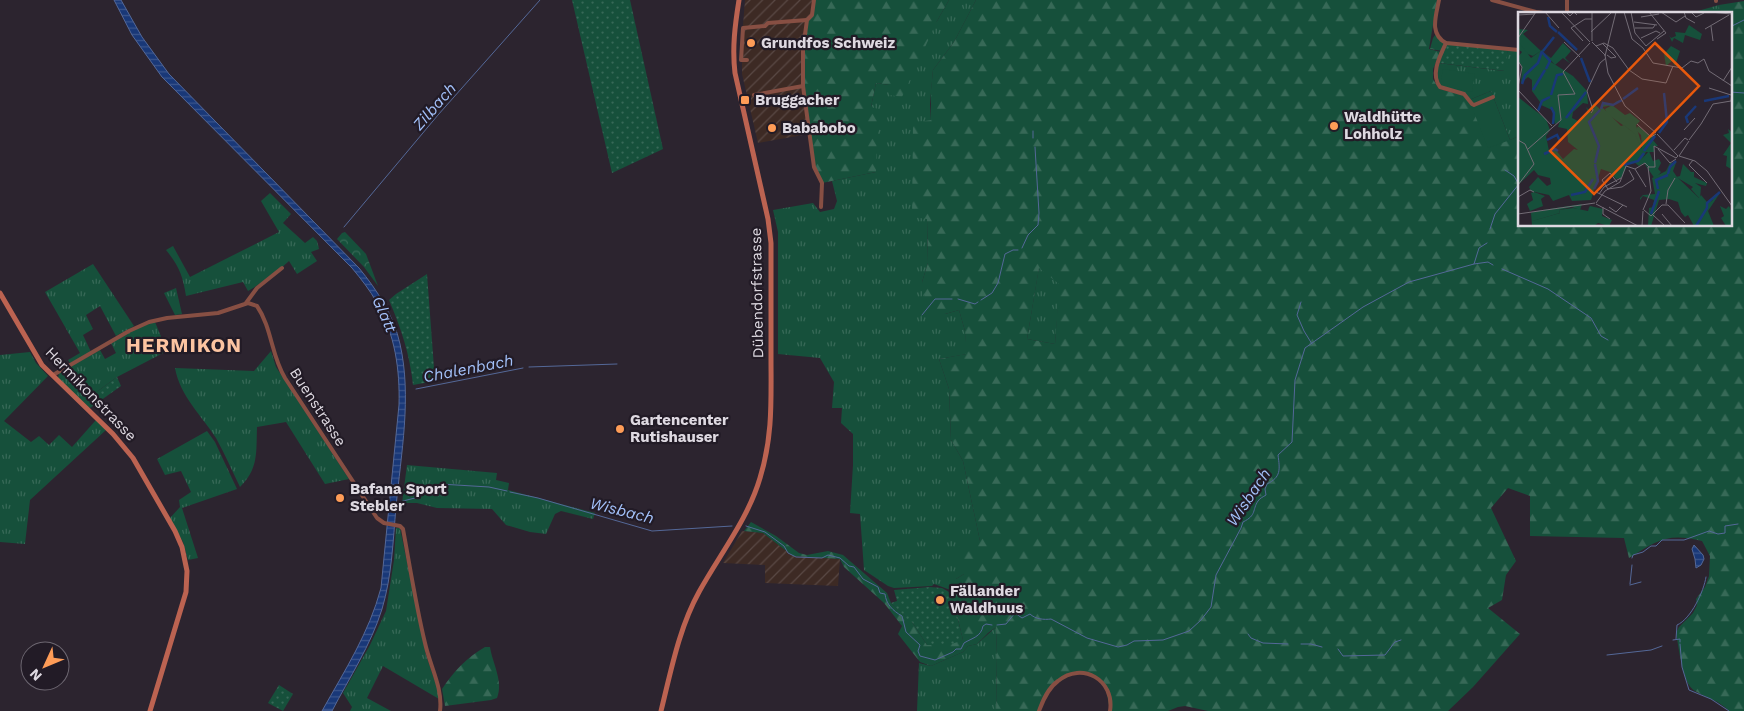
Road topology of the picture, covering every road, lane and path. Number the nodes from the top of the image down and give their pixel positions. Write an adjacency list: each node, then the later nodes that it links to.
1 (738, 0): 20 (main road, Dübendorfstrasse)
2 (814, 0): 6 (street)
3 (1439, 0): 7 (street)
4 (1492, 0): 5 (street)
5 (1536, 12)
6 (807, 20): 9 (street); 10 (street)
7 (1446, 43): 8 (street); 12 (street)
8 (1518, 50)
9 (747, 60)
10 (803, 86): 11 (street); 13 (street)
11 (754, 95)
12 (1493, 97)
13 (821, 206)
14 (282, 268): 16 (street)
15 (0, 293): 17 (main road, Hermikonstrasse)
16 (246, 303): 17 (street); 19 (street, Buenstrasse)
17 (52, 375): 18 (main road, Hermikonstrasse)
18 (150, 711)
19 (440, 711)
20 (661, 711)
21 (1039, 711): 22 (street)
22 (1110, 711)

